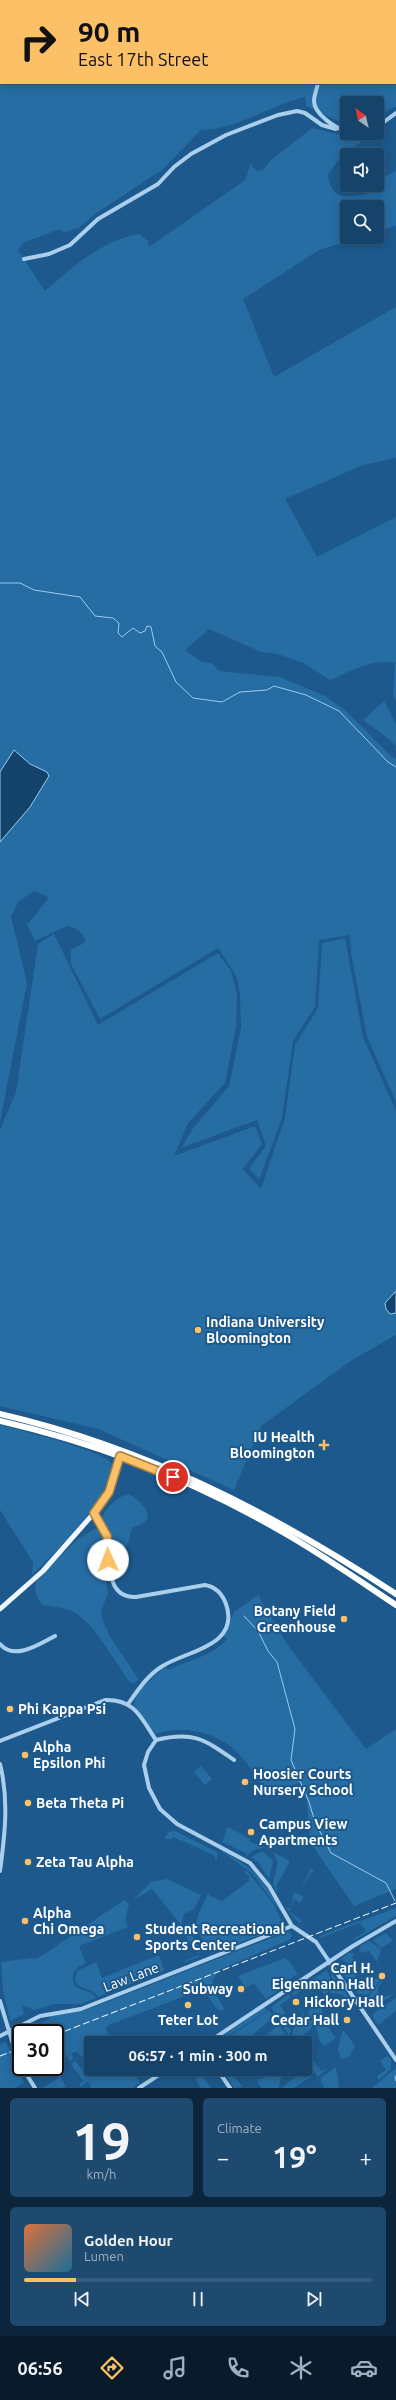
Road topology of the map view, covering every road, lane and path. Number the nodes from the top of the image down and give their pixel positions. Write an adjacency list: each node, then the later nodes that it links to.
1 (318, 84): 4 (street)
2 (396, 113): 3 (street)
3 (384, 122)
4 (336, 129): 5 (street); 6 (street)
5 (340, 130)
6 (24, 259)
7 (0, 1414): 9 (highway)
8 (0, 1420): 9 (highway)
9 (121, 1453): 10 (main road); 11 (highway); 12 (highway)
10 (94, 1513): 13 (main road); 16 (street)
11 (396, 1594)
12 (396, 1604)
13 (0, 1609)
14 (55, 1636): 15 (street)
15 (0, 1644)
16 (128, 1704): 17 (street); 18 (street)
17 (156, 1740): 19 (street); 23 (street)
18 (0, 1741)
19 (234, 1760)
20 (0, 1764): 21 (street)
21 (0, 1871)
22 (396, 1921): 24 (street)
23 (292, 1926): 24 (street); 26 (street, Law Lane)
24 (329, 1962): 28 (street); 30 (street)
25 (0, 2001): 26 (street)
26 (9, 2032): 27 (street, Law Lane); 29 (street, bridge)
27 (0, 2036)
28 (218, 2036)
29 (12, 2041)
30 (396, 2060)
31 (28, 2076): 34 (street)
32 (157, 2076): 35 (street)
33 (222, 2076): 36 (street)
34 (35, 2088)
35 (139, 2088)
36 (230, 2088)

